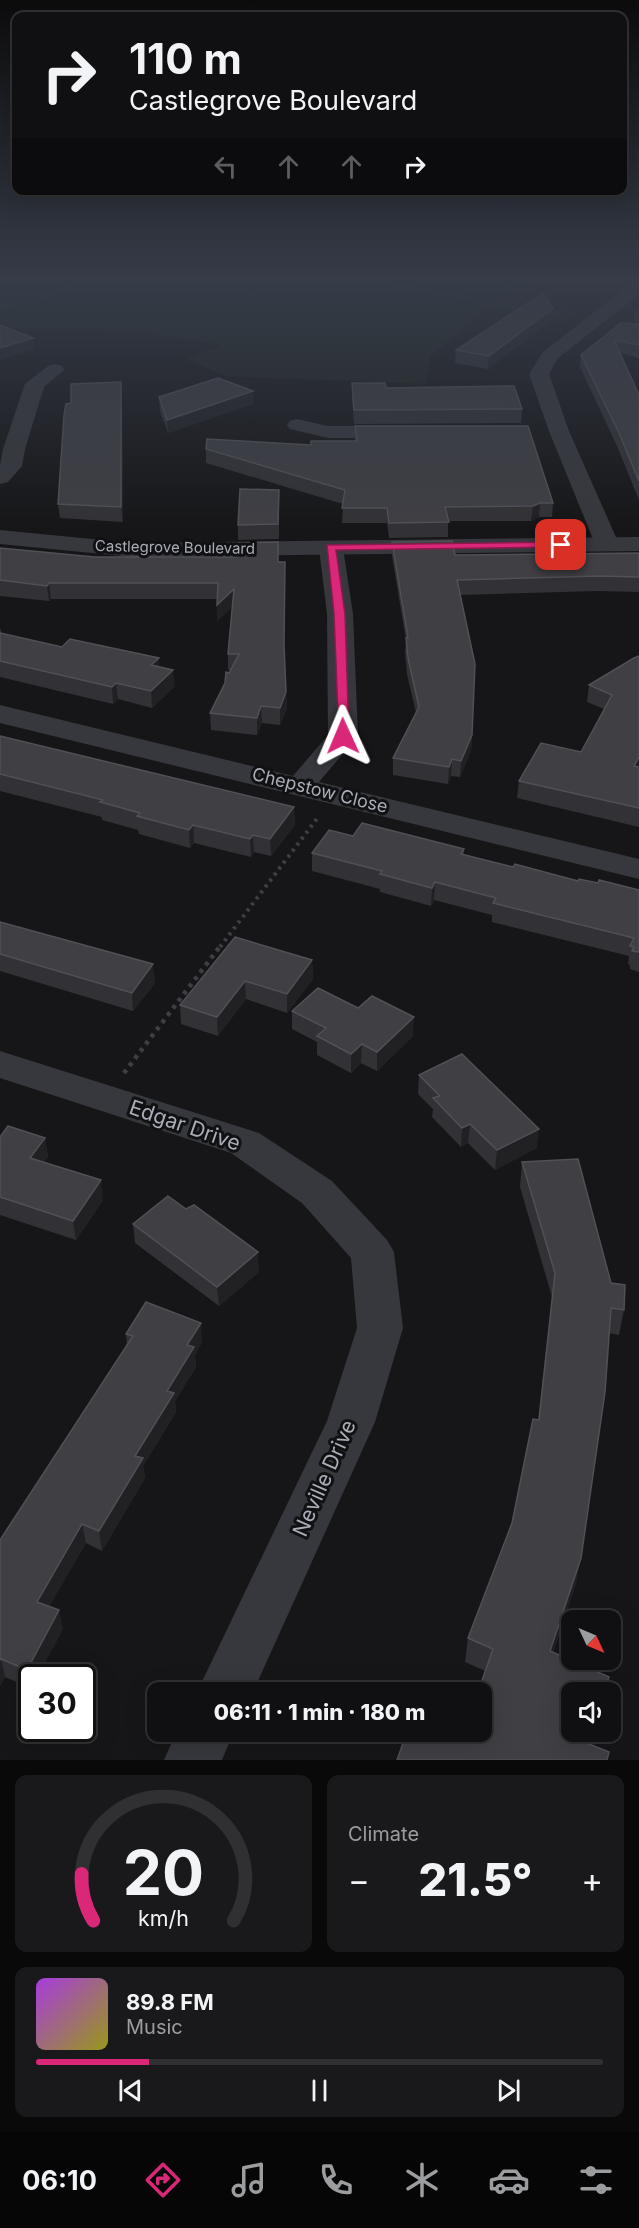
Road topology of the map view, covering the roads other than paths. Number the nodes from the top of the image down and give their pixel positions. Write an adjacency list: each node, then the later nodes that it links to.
1 (545, 364): 6 (street)
2 (55, 370): 7 (street)
3 (297, 425): 4 (street)
4 (421, 432)
5 (536, 432): 6 (street)
6 (559, 432): 9 (street)
7 (0, 477)
8 (0, 537): 11 (street, Castlegrove Boulevard)
9 (607, 544): 10 (street, Castlegrove Boulevard); 11 (street, Castlegrove Boulevard)
10 (639, 544)
11 (331, 548): 13 (street)
12 (0, 714): 13 (street, Chepstow Close)
13 (301, 785): 14 (street, Chepstow Close)
14 (639, 869)
15 (0, 1064): 16 (street, Edgar Drive)
16 (372, 1252): 17 (street, Neville Drive)
17 (230, 1682)
18 (201, 1742): 19 (street)
19 (193, 1760)

